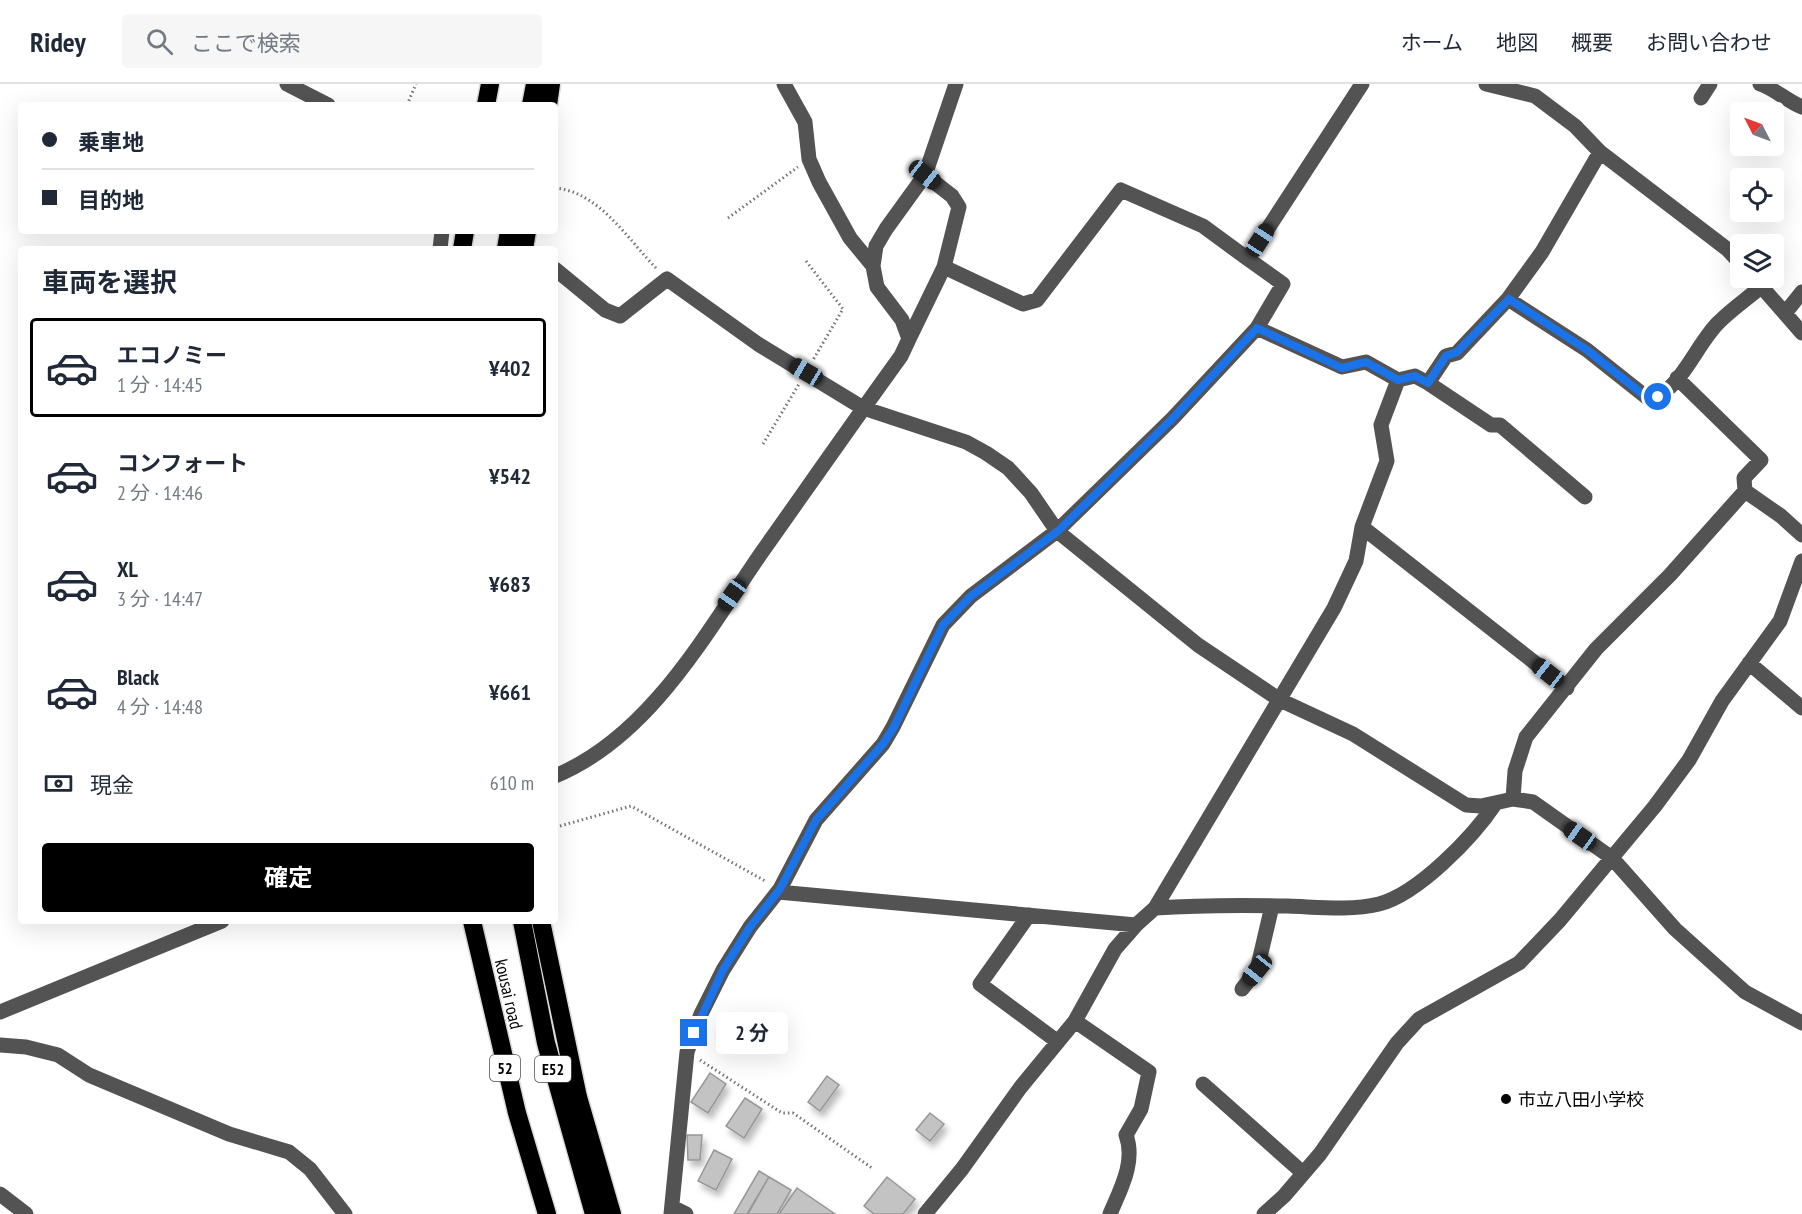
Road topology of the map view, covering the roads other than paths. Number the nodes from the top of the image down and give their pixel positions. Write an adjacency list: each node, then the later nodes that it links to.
1 (287, 84): 12 (street)
2 (490, 84): 13 (highway)
3 (535, 84): 14 (highway)
4 (551, 84): 15 (highway)
5 (784, 84): 21 (street)
6 (956, 84): 18 (street)
7 (1362, 84): 20 (street)
8 (1486, 84): 17 (street)
9 (1710, 84): 11 (street)
10 (1760, 84): 16 (street)
11 (1701, 98)
12 (322, 102)
13 (487, 102)
14 (532, 102)
15 (548, 102)
16 (1802, 107)
17 (1600, 152): 19 (street); 27 (street)
18 (925, 175): 21 (street); 22 (street)
19 (1730, 252)
20 (1248, 259): 22 (street); 29 (street)
21 (873, 266): 31 (street)
22 (944, 267): 31 (street)
23 (558, 271): 35 (street)
24 (1752, 288): 32 (street)
25 (1764, 288): 28 (street)
26 (1802, 292): 28 (street)
27 (1509, 299): 32 (street); 34 (street)
28 (1786, 312): 30 (street)
29 (1257, 328): 33 (street); 39 (street)
30 (1802, 333)
31 (909, 339): 35 (street)
32 (1677, 378): 36 (street)
33 (1398, 380): 34 (street); 38 (street)
34 (1428, 383): 37 (street)
35 (863, 408): 39 (street); 46 (street)
36 (1745, 491): 40 (street); 43 (street)
37 (1585, 497)
38 (1362, 527): 43 (street); 44 (street)
39 (1058, 531): 44 (street); 50 (street)
40 (1802, 535)
41 (1802, 561): 42 (street)
42 (1749, 663): 45 (street); 49 (street)
43 (1567, 688): 47 (street)
44 (1280, 700): 48 (street); 52 (street)
45 (1802, 708)
46 (558, 775)
47 (1513, 799): 48 (street); 49 (street)
48 (1495, 804): 51 (street)
49 (1612, 858): 62 (street); 66 (street)
50 (779, 890): 53 (street); 68 (street)
51 (1272, 906): 52 (street); 59 (street)
52 (1155, 908): 58 (street)
53 (1029, 915): 58 (street); 63 (street)
54 (473, 924): 71 (highway, kousai road / 52)
55 (523, 924): 72 (highway, E52)
56 (542, 924): 73 (highway)
57 (206, 925): 60 (street)
58 (1136, 925): 61 (street)
59 (1242, 989)
60 (0, 1012)
61 (1075, 1021): 63 (street); 75 (street)
62 (1802, 1023)
63 (1058, 1042): 74 (street)
64 (0, 1045): 70 (street)
65 (1203, 1084): 66 (street)
66 (1303, 1173): 76 (street)
67 (0, 1194): 69 (street)
68 (676, 1212)
69 (26, 1214)
70 (345, 1214)
71 (547, 1214)
72 (594, 1214)
73 (612, 1214)
74 (925, 1214)
75 (1110, 1214)
76 (1264, 1214)

